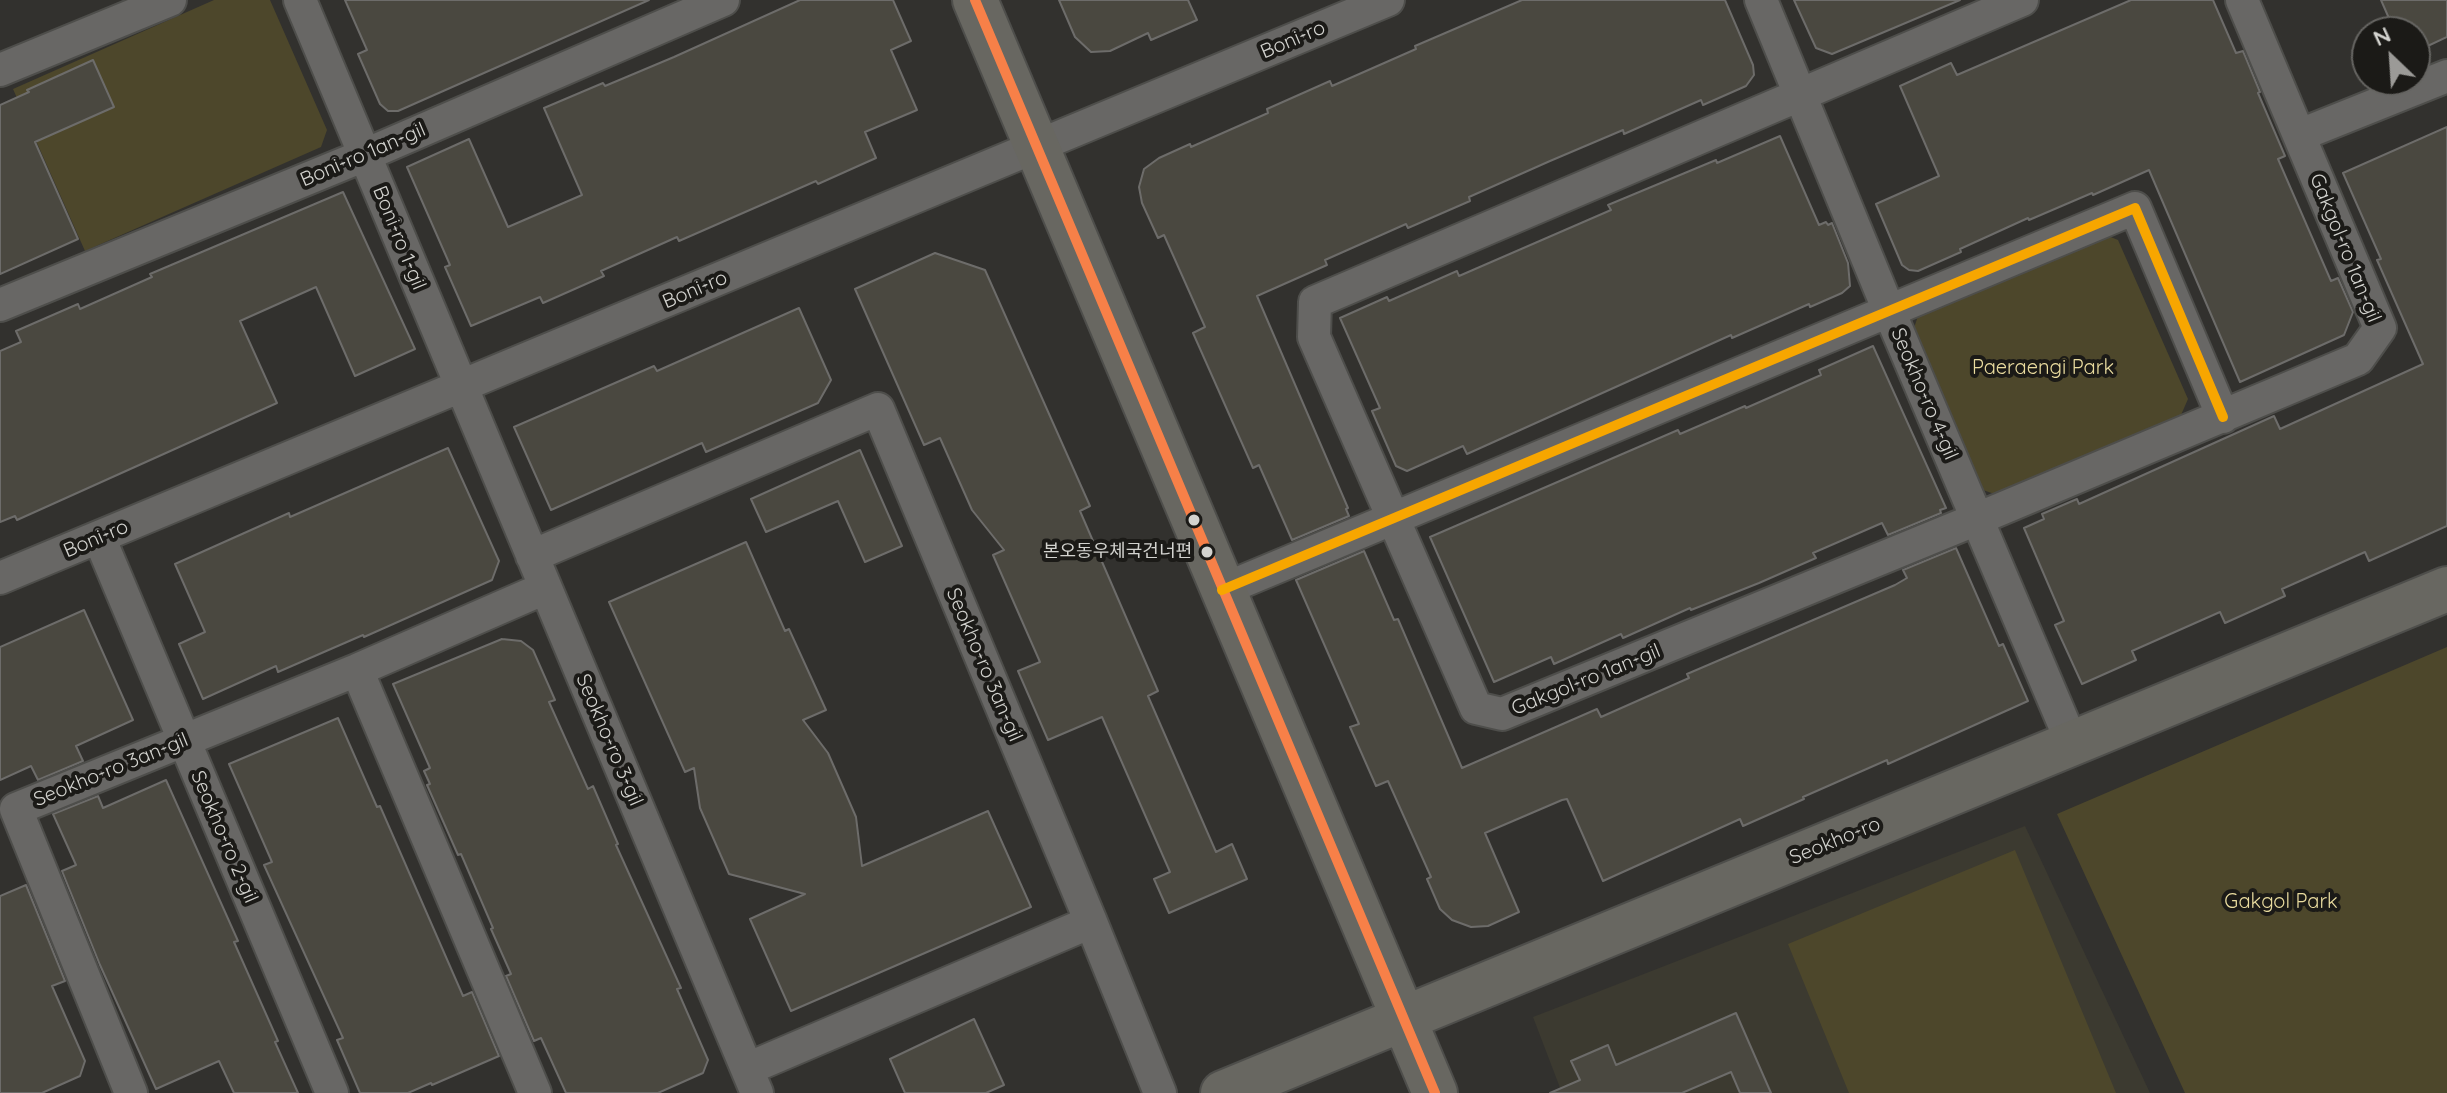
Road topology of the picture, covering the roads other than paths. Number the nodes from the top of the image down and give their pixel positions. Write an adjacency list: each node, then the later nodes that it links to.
1 (170, 0): 9 (street)
2 (300, 0): 14 (street, Boni-ro 1-gil)
3 (723, 0): 14 (street, Boni-ro 1an-gil)
4 (975, 0): 13 (main road)
5 (1388, 0): 13 (street, Boni-ro)
6 (1761, 0): 11 (street, Seokho-ro 4-gil)
7 (2022, 0): 11 (street, Gakgol-ro 1an-gil)
8 (2242, 0): 12 (street, Gakgol-ro 1an-gil)
9 (0, 70)
10 (2447, 76): 12 (street)
11 (1799, 94): 16 (street, Seokho-ro 4-gil); 19 (street, Gakgol-ro 1an-gil)
12 (2300, 135): 18 (street, Gakgol-ro 1an-gil)
13 (1038, 147): 17 (street, Boni-ro); 26 (main road)
14 (365, 155): 15 (street, Boni-ro 1an-gil); 17 (street, Boni-ro 1-gil)
15 (0, 305)
16 (1889, 311): 18 (street); 19 (street); 20 (street, Seokho-ro 4-gil)
17 (461, 387): 21 (street, Boni-ro); 22 (street, Seokho-ro 3-gil)
18 (2223, 417): 20 (street, Gakgol-ro 1an-gil)
19 (1393, 516): 20 (street, Gakgol-ro 1an-gil); 26 (street)
20 (1977, 519): 29 (street, Seokho-ro 4-gil)
21 (99, 537): 23 (street, Boni-ro); 28 (street, Seokho-ro 2-gil)
22 (532, 556): 24 (street, Seokho-ro 3-gil); 30 (street, Seokho-ro 3an-gil)
23 (0, 578)
24 (545, 588): 27 (street, Seokho-ro 3an-gil); 32 (street, Seokho-ro 3-gil)
25 (2447, 589): 29 (main road, Seokho-ro)
26 (1222, 590): 31 (main road)
27 (357, 670): 28 (street, Seokho-ro 3an-gil); 35 (street)
28 (183, 740): 33 (street, Seokho-ro 3an-gil); 34 (street, Seokho-ro 2-gil)
29 (2072, 743): 31 (main road, Seokho-ro)
30 (1091, 922): 32 (street); 36 (street)
31 (1405, 1020): 37 (main road, Seokho-ro); 38 (main road)
32 (749, 1086)
33 (124, 1091)
34 (332, 1093)
35 (535, 1093)
36 (1160, 1093)
37 (1223, 1093)
38 (1435, 1093)

